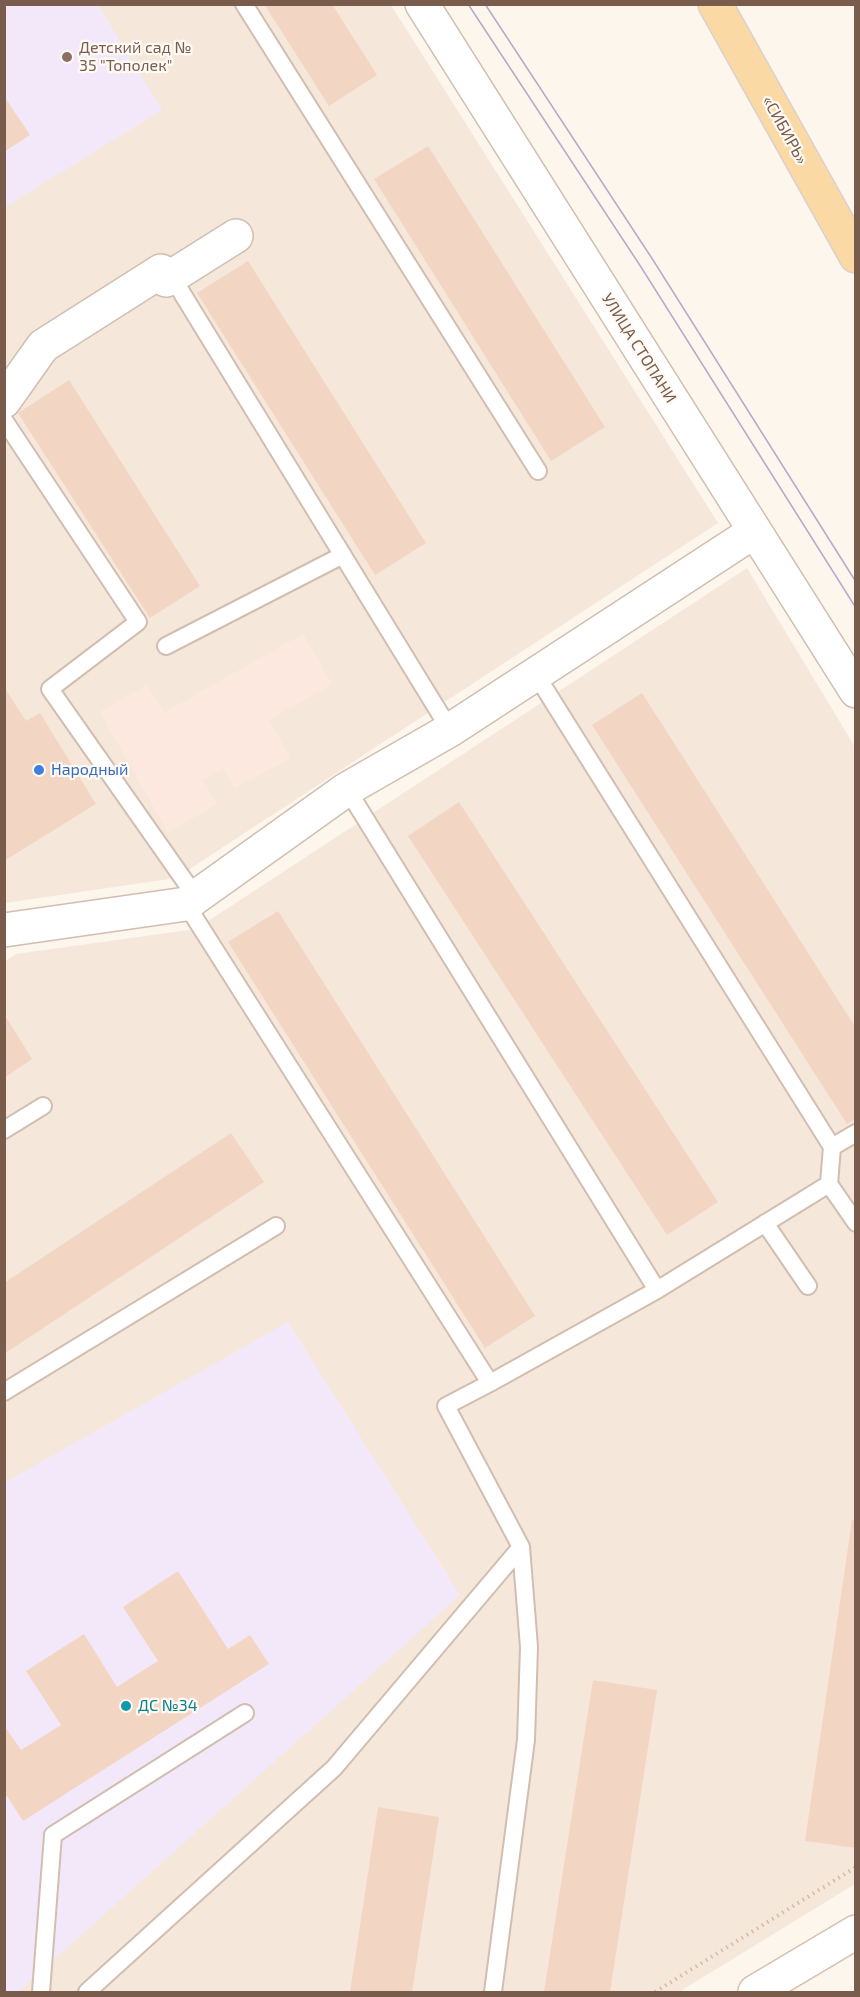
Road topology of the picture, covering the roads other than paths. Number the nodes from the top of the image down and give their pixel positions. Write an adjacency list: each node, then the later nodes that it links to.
1 (244, 4): 9 (lane)
2 (422, 4): 10 (street, УЛИЦА СТОПАНИ)
3 (714, 4): 5 (main road, «СИБИРЬ»)
4 (236, 236): 7 (street)
5 (855, 256)
6 (180, 290): 11 (lane)
7 (4, 401)
8 (4, 420): 17 (lane)
9 (538, 471)
10 (755, 531): 13 (street); 14 (street, УЛИЦА СТОПАНИ)
11 (343, 555): 12 (lane); 15 (lane)
12 (166, 646)
13 (535, 673): 15 (street); 22 (lane)
14 (855, 691)
15 (450, 730): 16 (street)
16 (347, 789): 17 (street); 28 (lane)
17 (191, 901): 18 (street); 29 (lane)
18 (4, 930)
19 (43, 1106): 20 (lane)
20 (4, 1130)
21 (855, 1133): 22 (lane)
22 (832, 1147): 23 (lane)
23 (829, 1184): 24 (lane); 25 (lane)
24 (765, 1223): 27 (lane); 28 (lane)
25 (855, 1223)
26 (276, 1226): 30 (lane)
27 (808, 1286)
28 (657, 1290): 29 (lane)
29 (490, 1383): 31 (lane)
30 (4, 1392)
31 (521, 1547): 35 (lane); 36 (lane)
32 (245, 1713): 34 (lane)
33 (855, 1932): 37 (street)
34 (41, 1992)
35 (87, 1992)
36 (494, 1992)
37 (755, 1992)

